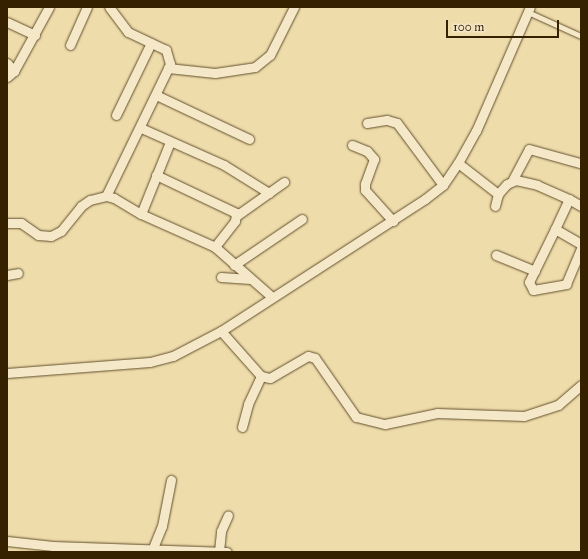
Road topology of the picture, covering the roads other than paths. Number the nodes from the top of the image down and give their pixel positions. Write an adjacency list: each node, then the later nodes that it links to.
1 (49, 7): 7 (street)
2 (87, 7): 10 (street)
3 (109, 7): 9 (street)
4 (294, 7): 12 (street)
5 (529, 9): 8 (lane); 21 (street)
6 (7, 22): 7 (street)
7 (35, 35): 13 (street)
8 (581, 36)
9 (152, 43): 12 (street); 15 (street)
10 (70, 45)
11 (7, 64): 13 (street)
12 (168, 68): 14 (street)
13 (11, 74)
14 (156, 95): 17 (street); 18 (street)
15 (116, 115)
16 (367, 123): 26 (street)
17 (140, 128): 19 (street); 29 (street)
18 (249, 138)
19 (170, 142): 23 (street); 27 (street)
20 (352, 145): 36 (street)
21 (458, 163): 26 (street); 28 (street)
22 (580, 163): 24 (street)
23 (156, 175): 33 (street); 34 (street)
24 (512, 181): 28 (street); 30 (street)
25 (284, 182): 27 (street)
26 (443, 185): 36 (street)
27 (269, 192): 34 (street)
28 (498, 194): 31 (street)
29 (106, 196): 33 (street); 37 (street)
30 (569, 199): 32 (street); 38 (street)
31 (495, 206)
32 (581, 206)
33 (141, 214): 40 (street)
34 (236, 216): 40 (street)
35 (302, 219): 43 (street)
36 (393, 221): 49 (street)
37 (7, 222)
38 (555, 229): 39 (street); 44 (street)
39 (581, 244)
40 (215, 247): 43 (street)
41 (581, 248): 44 (street)
42 (496, 255): 44 (street)
43 (234, 265): 48 (street)
44 (535, 271)
45 (18, 274): 46 (street)
46 (7, 275)
47 (221, 277): 48 (street)
48 (250, 279): 49 (street)
49 (272, 297): 50 (street)
50 (221, 331): 51 (street); 52 (street)
51 (7, 373)
52 (261, 376): 53 (street); 54 (street)
53 (581, 385)
54 (242, 427)
55 (171, 480): 58 (street)
56 (228, 515): 62 (street)
57 (7, 541): 59 (street)
58 (153, 548): 60 (street); 61 (street)
59 (52, 549): 60 (street)
60 (121, 550)
61 (170, 551): 62 (street)
62 (223, 551)

